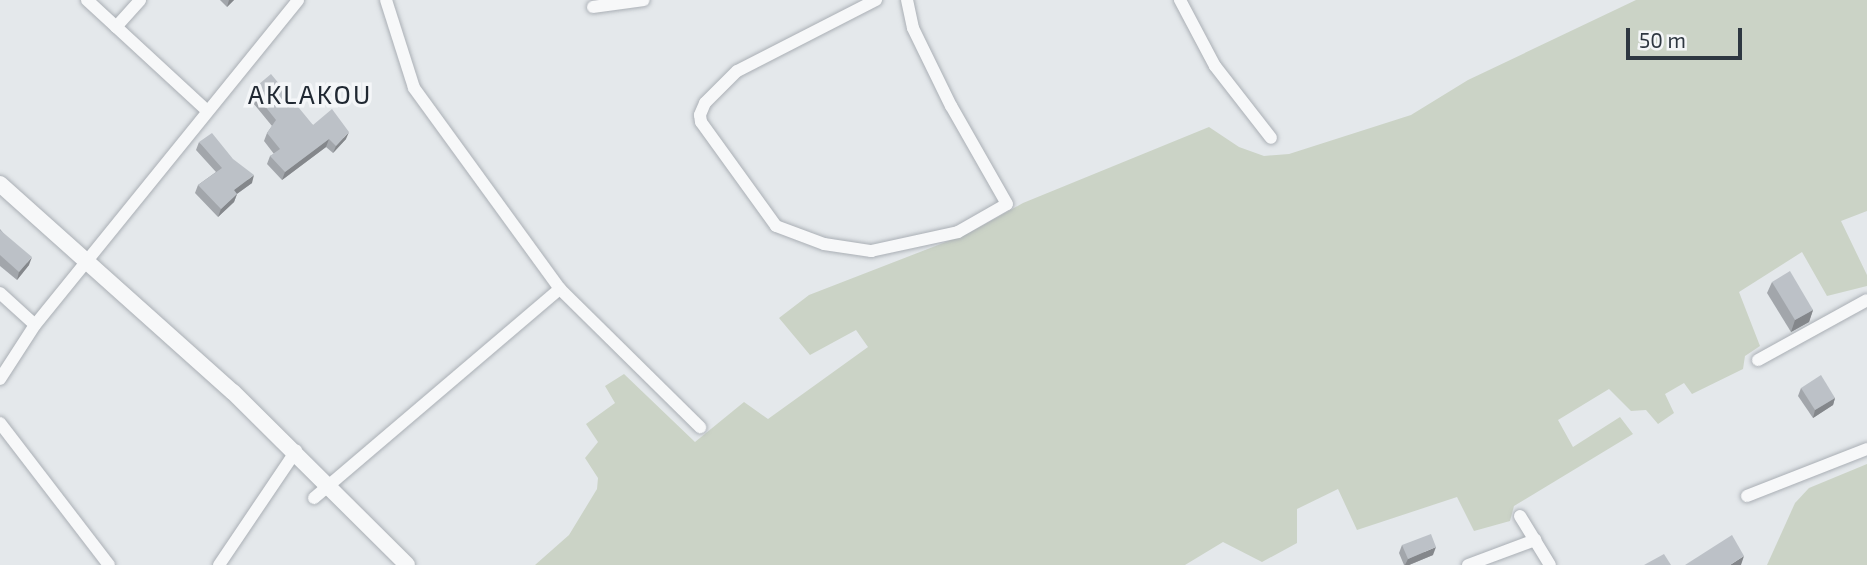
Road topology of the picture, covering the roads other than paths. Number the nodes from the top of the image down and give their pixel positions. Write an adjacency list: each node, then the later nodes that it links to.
1 (87, 0): 10 (street)
2 (140, 0): 10 (street)
3 (298, 0): 11 (street)
4 (386, 0): 15 (street)
5 (599, 0): 6 (street)
6 (644, 0)
7 (876, 0): 8 (street)
8 (907, 0)
9 (1180, 0): 12 (street)
10 (116, 27): 11 (street)
11 (205, 109): 14 (street)
12 (1271, 138)
13 (0, 184): 14 (street)
14 (88, 259): 18 (street); 24 (street)
15 (560, 289): 22 (street); 25 (street)
16 (0, 293): 18 (street)
17 (1867, 300): 19 (street)
18 (35, 326): 20 (street)
19 (1758, 360)
20 (0, 379)
21 (0, 423): 30 (street)
22 (700, 427)
23 (1867, 449): 26 (street)
24 (296, 451): 25 (street); 31 (street)
25 (330, 484): 27 (street); 32 (street)
26 (1747, 496)
27 (314, 498)
28 (1520, 516): 29 (street)
29 (1535, 540): 33 (street); 34 (street)
30 (109, 565)
31 (219, 565)
32 (407, 565)
33 (1468, 565)
34 (1550, 565)

